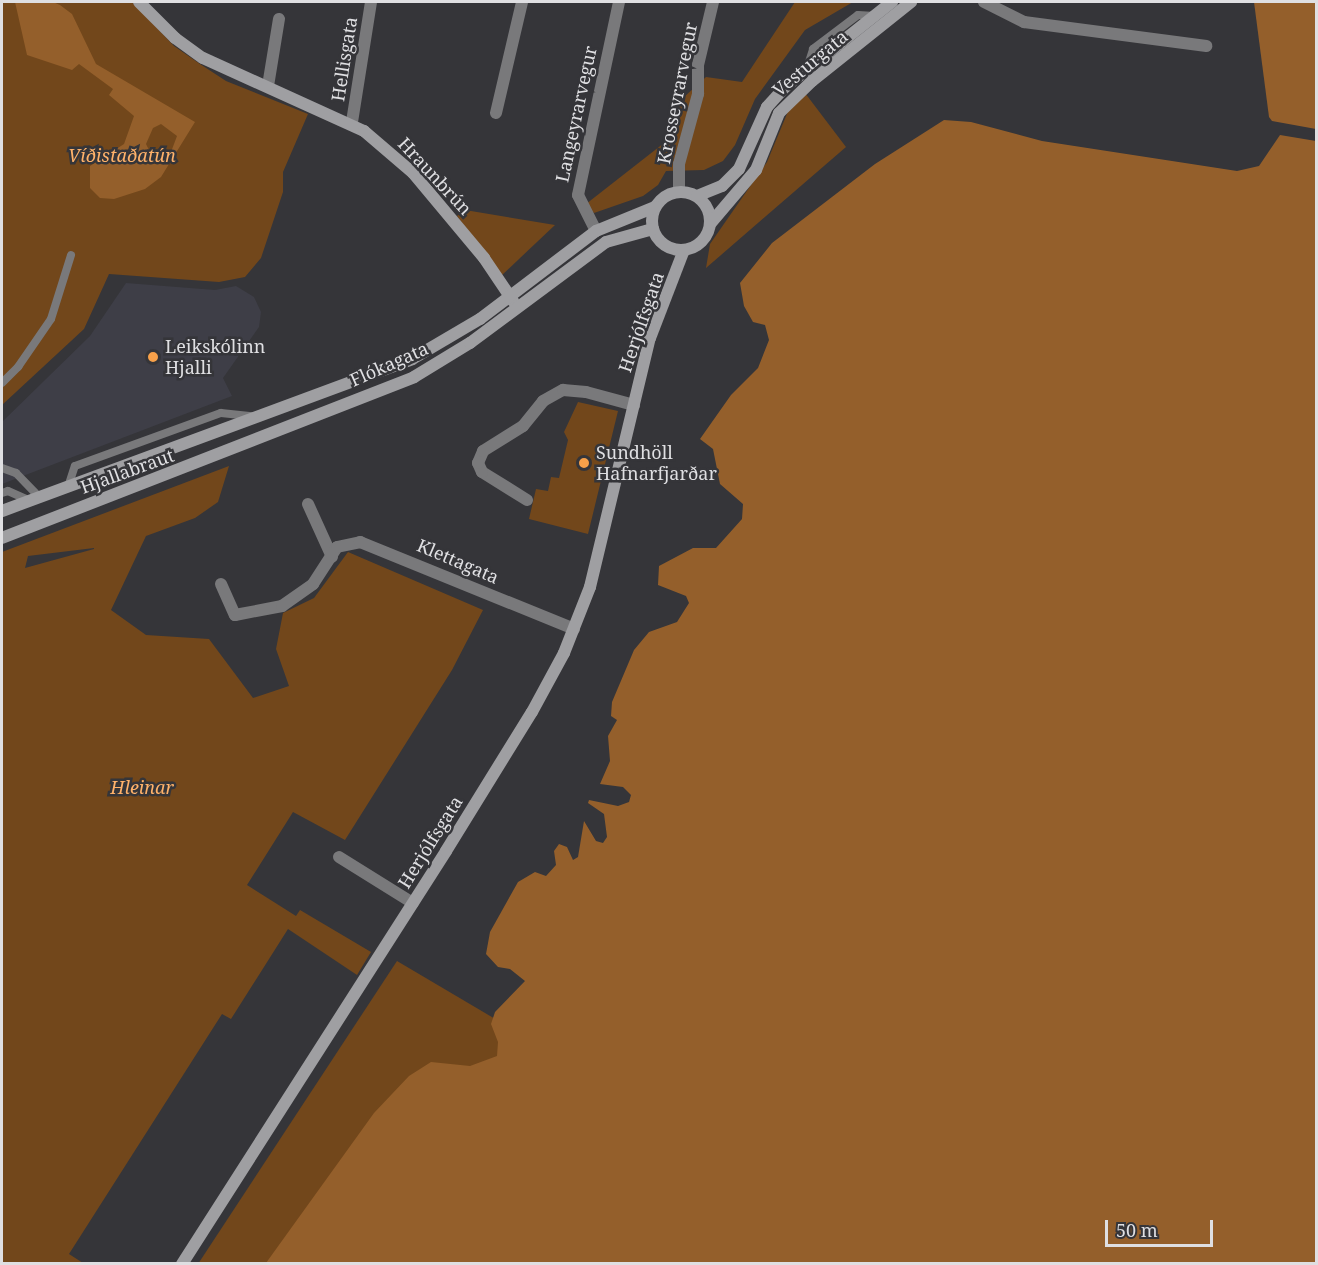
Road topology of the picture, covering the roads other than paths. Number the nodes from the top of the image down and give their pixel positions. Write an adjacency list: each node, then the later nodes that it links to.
1 (140, 2): 11 (main road, Hraunbrún)
2 (371, 2): 13 (street, Hellisgata)
3 (522, 2): 12 (street)
4 (619, 2): 19 (street, Langeyrarvegur)
5 (713, 2): 14 (street, Krosseyrarvegur)
6 (892, 2): 15 (main road, Vesturgata)
7 (911, 2): 17 (main road, Vesturgata)
8 (984, 2): 10 (street)
9 (279, 19): 11 (street)
10 (1206, 46)
11 (268, 86): 13 (main road, Hraunbrún)
12 (496, 113)
13 (352, 122): 22 (main road, Hraunbrún)
14 (679, 191): 15 (main road); 16 (main road)
15 (697, 196): 17 (main road)
16 (655, 207): 18 (main road); 19 (main road)
17 (710, 224): 20 (main road)
18 (653, 229): 20 (main road); 23 (main road)
19 (596, 231): 22 (main road)
20 (684, 250): 25 (main road, Herjólfsgata)
21 (71, 255): 24 (lane)
22 (508, 295): 23 (main road, Hraunbrún); 26 (main road, Flókagata)
23 (517, 307): 27 (main road, Flókagata)
24 (2, 383)
25 (634, 405): 31 (street); 37 (main road, Herjólfsgata)
26 (258, 417): 30 (main road, Hjallabraut)
27 (264, 434): 34 (main road, Hjallabraut)
28 (2, 468): 30 (lane)
29 (2, 493): 30 (lane)
30 (29, 497): 33 (main road, Hjallabraut)
31 (527, 500)
32 (308, 504): 35 (street)
33 (2, 511)
34 (2, 538)
35 (332, 558): 36 (street, Klettagata); 37 (street, Klettagata)
36 (221, 584)
37 (574, 629): 39 (main road, Herjólfsgata)
38 (339, 857): 39 (street)
39 (413, 903): 40 (main road, Herjólfsgata)
40 (182, 1263)

